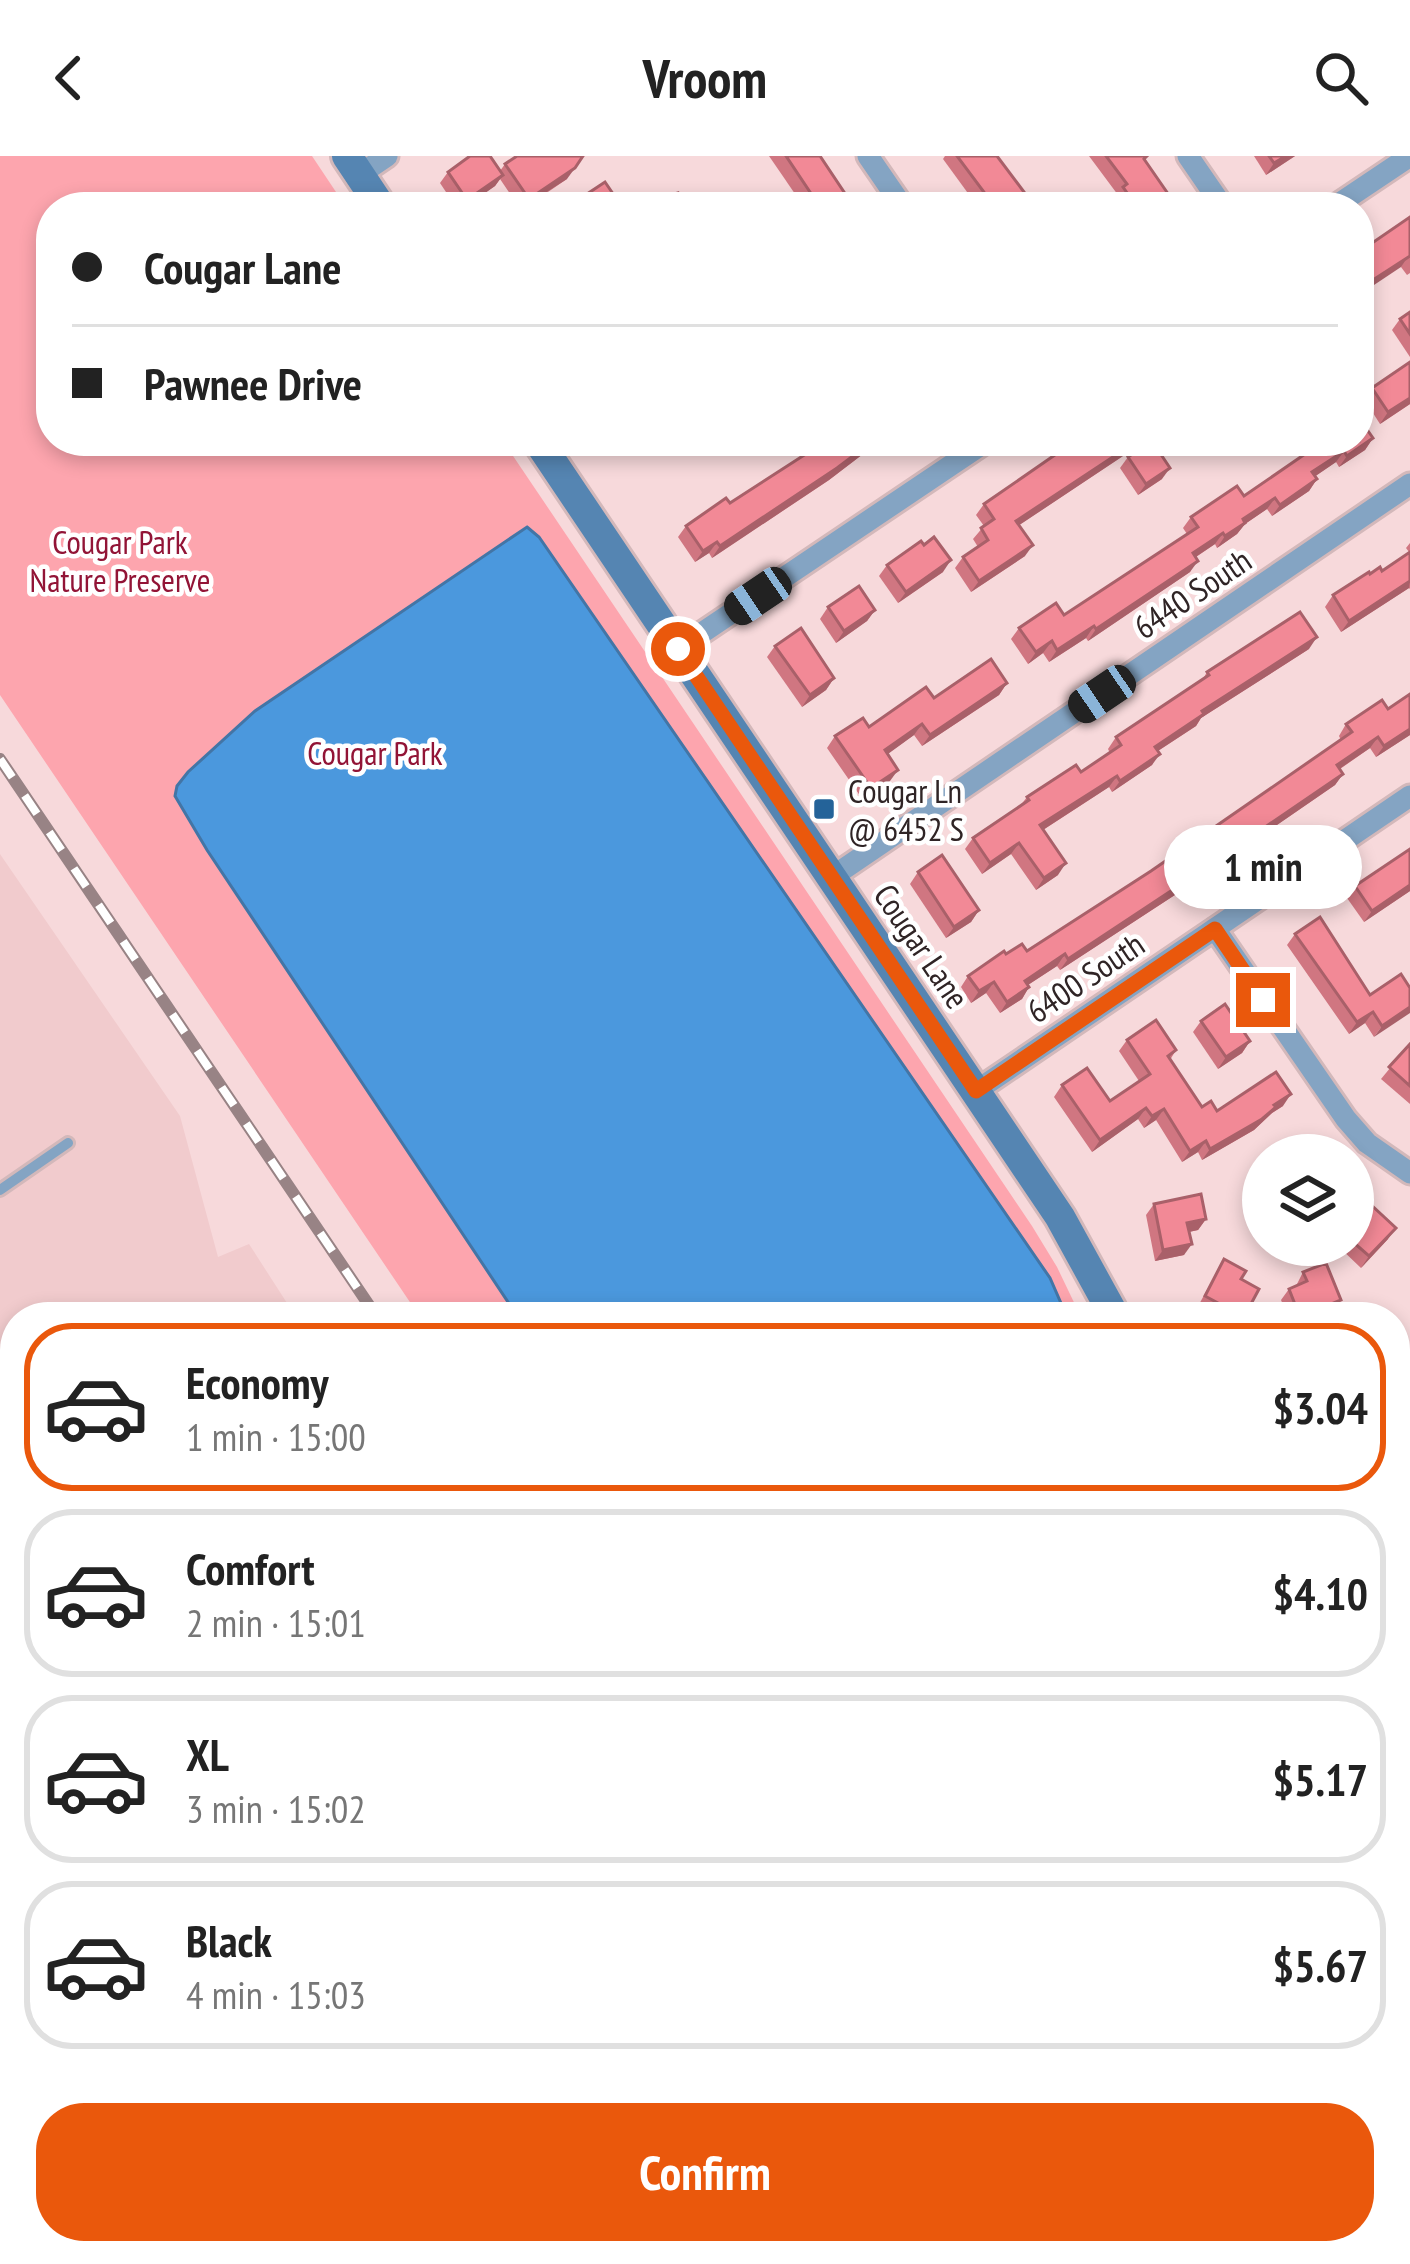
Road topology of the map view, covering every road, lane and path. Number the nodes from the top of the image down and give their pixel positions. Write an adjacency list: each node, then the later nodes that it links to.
1 (387, 156): 5 (street)
2 (868, 156): 7 (street)
3 (1188, 156): 8 (street)
4 (1409, 156): 9 (street)
5 (353, 165): 6 (main road)
6 (371, 192)
7 (893, 192)
8 (1212, 192)
9 (1356, 192)
10 (548, 456): 13 (main road, Cougar Lane)
11 (965, 456): 13 (street)
12 (1410, 484): 15 (street, 6440 South)
13 (678, 649): 15 (main road, Cougar Lane)
14 (1410, 796): 16 (street, 6400 South)
15 (832, 877): 17 (main road, Cougar Lane)
16 (1215, 929): 17 (street, 6400 South); 18 (street)
17 (976, 1091): 23 (main road, Cougar Lane)
18 (1351, 1134)
19 (68, 1143): 22 (lane)
20 (1374, 1157): 21 (street)
21 (1410, 1174)
22 (0, 1190)
23 (1107, 1302)

